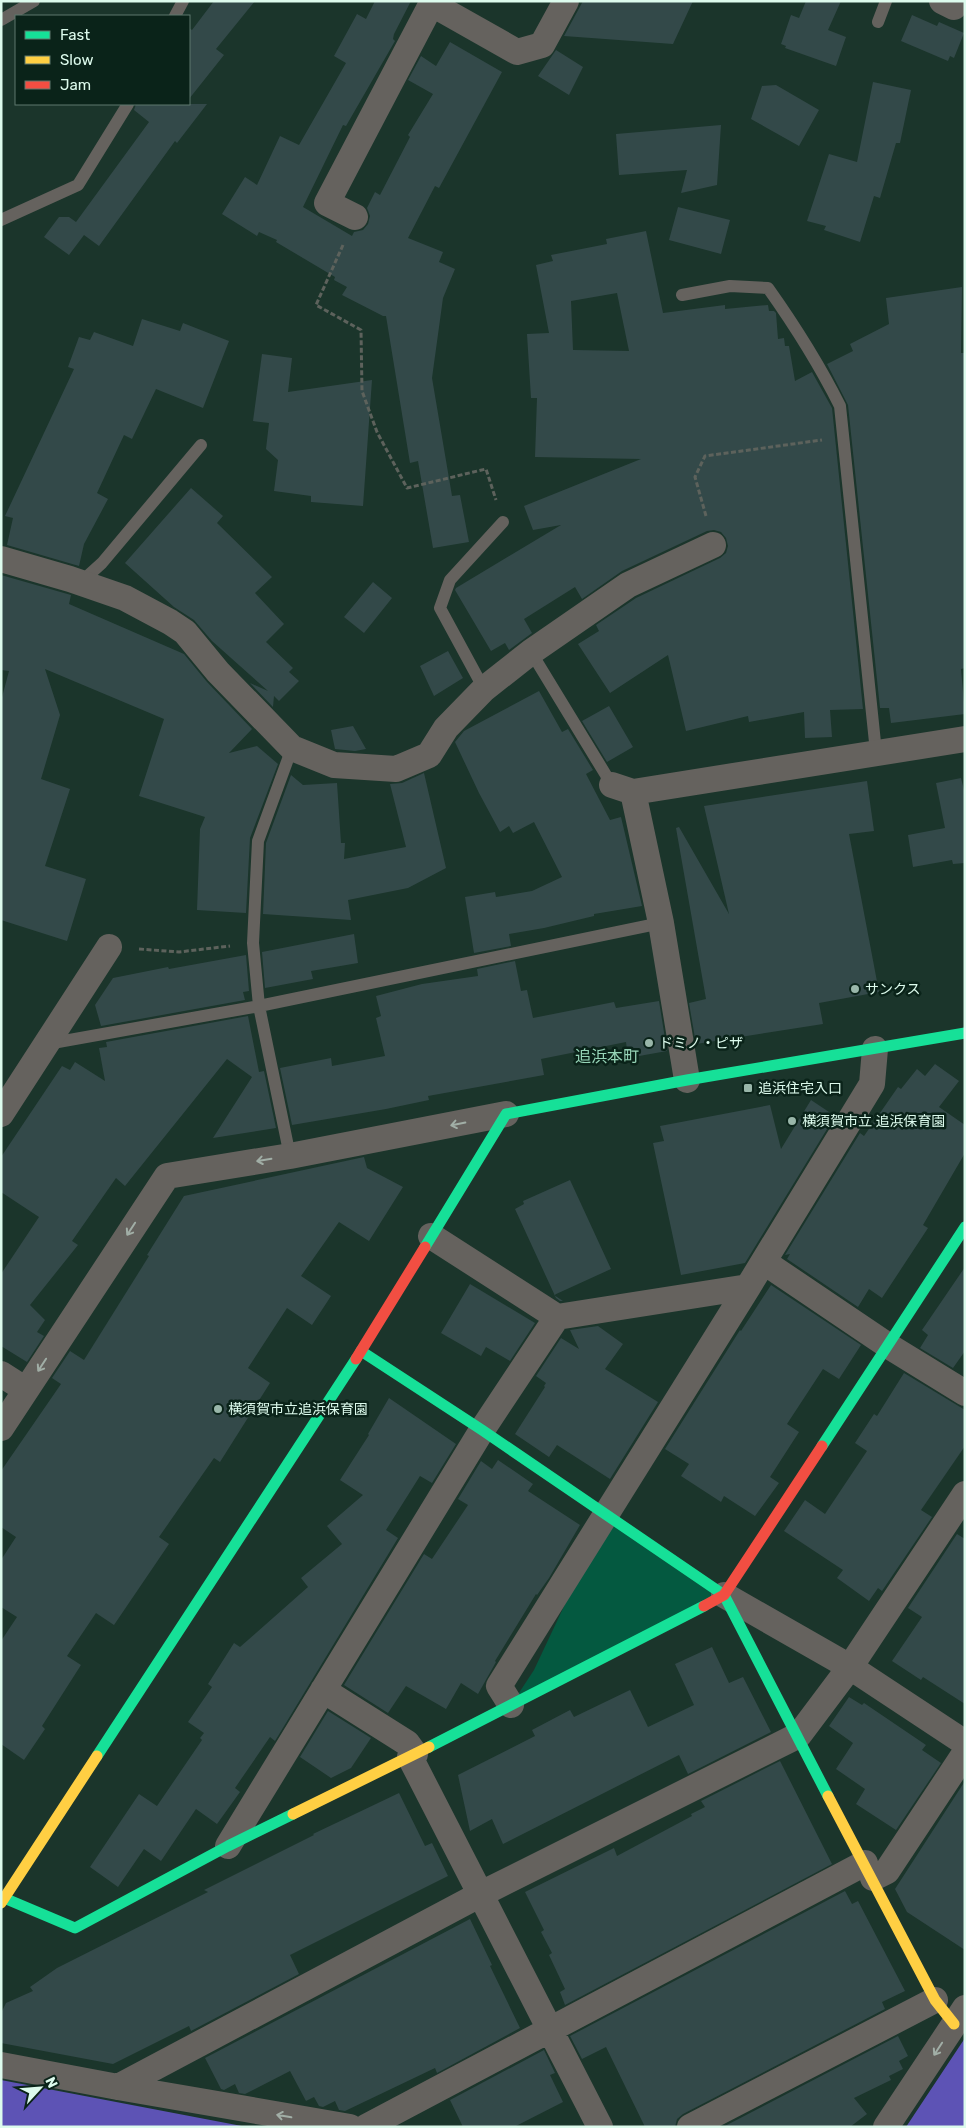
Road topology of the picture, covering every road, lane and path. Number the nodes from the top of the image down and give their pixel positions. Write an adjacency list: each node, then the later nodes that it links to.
1 (34, 1): 7 (lane)
2 (183, 1): 6 (lane)
3 (566, 1): 5 (street)
4 (886, 1): 8 (lane)
5 (432, 3): 10 (street)
6 (176, 15)
7 (1, 20)
8 (878, 22)
9 (127, 105): 11 (lane)
10 (355, 217): 15 (path)
11 (1, 220)
12 (682, 295): 13 (lane)
13 (842, 438): 16 (path); 23 (lane)
14 (201, 445): 18 (lane)
15 (503, 522): 20 (lane)
16 (714, 546): 19 (street)
17 (1, 559): 18 (street)
18 (81, 582): 22 (street)
19 (531, 652): 20 (street); 24 (lane)
20 (484, 689): 22 (street)
21 (965, 739): 23 (street)
22 (292, 748): 26 (lane)
23 (876, 752): 24 (street)
24 (623, 788): 25 (street)
25 (660, 923): 28 (lane); 32 (street)
26 (253, 943): 27 (path); 28 (lane)
27 (109, 947): 30 (street)
28 (259, 1006): 30 (lane); 35 (lane)
29 (965, 1033): 31 (street)
30 (47, 1044): 33 (street)
31 (875, 1048): 32 (street); 38 (street)
32 (687, 1080): 34 (street)
33 (1, 1114)
34 (506, 1114): 35 (street, one-way to 35); 37 (street)
35 (290, 1156): 44 (street, one-way to 44)
36 (965, 1227): 41 (street)
37 (431, 1236): 40 (street); 42 (street)
38 (764, 1262): 39 (street); 41 (street)
39 (748, 1287): 40 (street); 49 (street)
40 (557, 1317): 47 (street)
41 (887, 1345): 45 (street); 50 (street)
42 (361, 1351): 47 (street); 61 (street)
43 (1, 1374): 44 (street)
44 (26, 1390): 46 (street)
45 (965, 1393)
46 (1, 1428)
47 (482, 1430): 49 (street); 52 (street)
48 (965, 1494): 51 (street)
49 (606, 1514): 50 (street); 53 (street)
50 (724, 1594): 51 (street); 53 (street); 54 (street)
51 (850, 1667): 54 (street); 55 (street)
52 (323, 1690): 57 (street); 58 (street)
53 (511, 1705): 57 (street)
54 (798, 1735): 59 (street); 60 (street)
55 (965, 1743)
56 (965, 1753): 59 (street)
57 (412, 1755): 58 (street); 60 (street)
58 (228, 1846): 61 (street)
59 (869, 1871): 62 (street); 64 (street)
60 (481, 1894): 64 (street); 66 (street)
61 (3, 1901)
62 (935, 2000): 63 (street); 70 (street)
63 (959, 2016): 71 (street, one-way to 71)
64 (550, 2031): 68 (street); 69 (street)
65 (1, 2065): 66 (street)
66 (118, 2087): 67 (street, one-way to 66)
67 (350, 2127)
68 (366, 2127)
69 (600, 2127)
70 (690, 2127)
71 (886, 2127)

